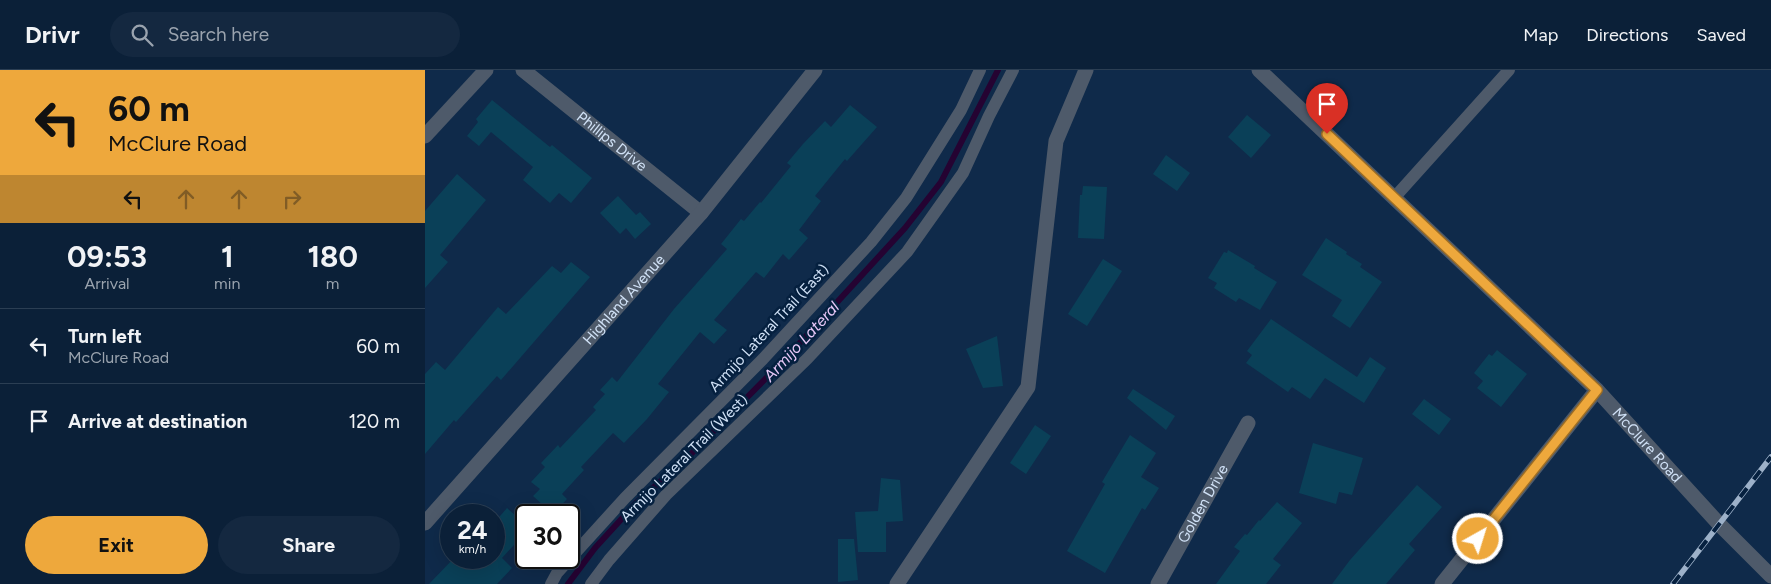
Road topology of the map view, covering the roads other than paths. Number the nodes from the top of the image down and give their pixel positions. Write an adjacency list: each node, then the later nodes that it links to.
1 (486, 70): 9 (street)
2 (523, 70): 11 (street, Phillips Drive)
3 (815, 70): 11 (street, Highland Avenue)
4 (980, 70): 16 (lane, Armijo Lateral Trail (East))
5 (1013, 70): 17 (lane, Armijo Lateral Trail (West))
6 (1086, 70): 18 (street)
7 (1259, 70): 10 (street, McClure Road)
8 (1509, 70): 10 (lane)
9 (425, 136)
10 (1394, 198): 12 (street, McClure Road)
11 (701, 213): 14 (street, Highland Avenue)
12 (1597, 390): 15 (street, McClure Road); 20 (street)
13 (1248, 423): 19 (street, Golden Drive)
14 (425, 523)
15 (1771, 576)
16 (551, 584)
17 (591, 584)
18 (897, 584)
19 (1158, 584)
20 (1442, 584)

